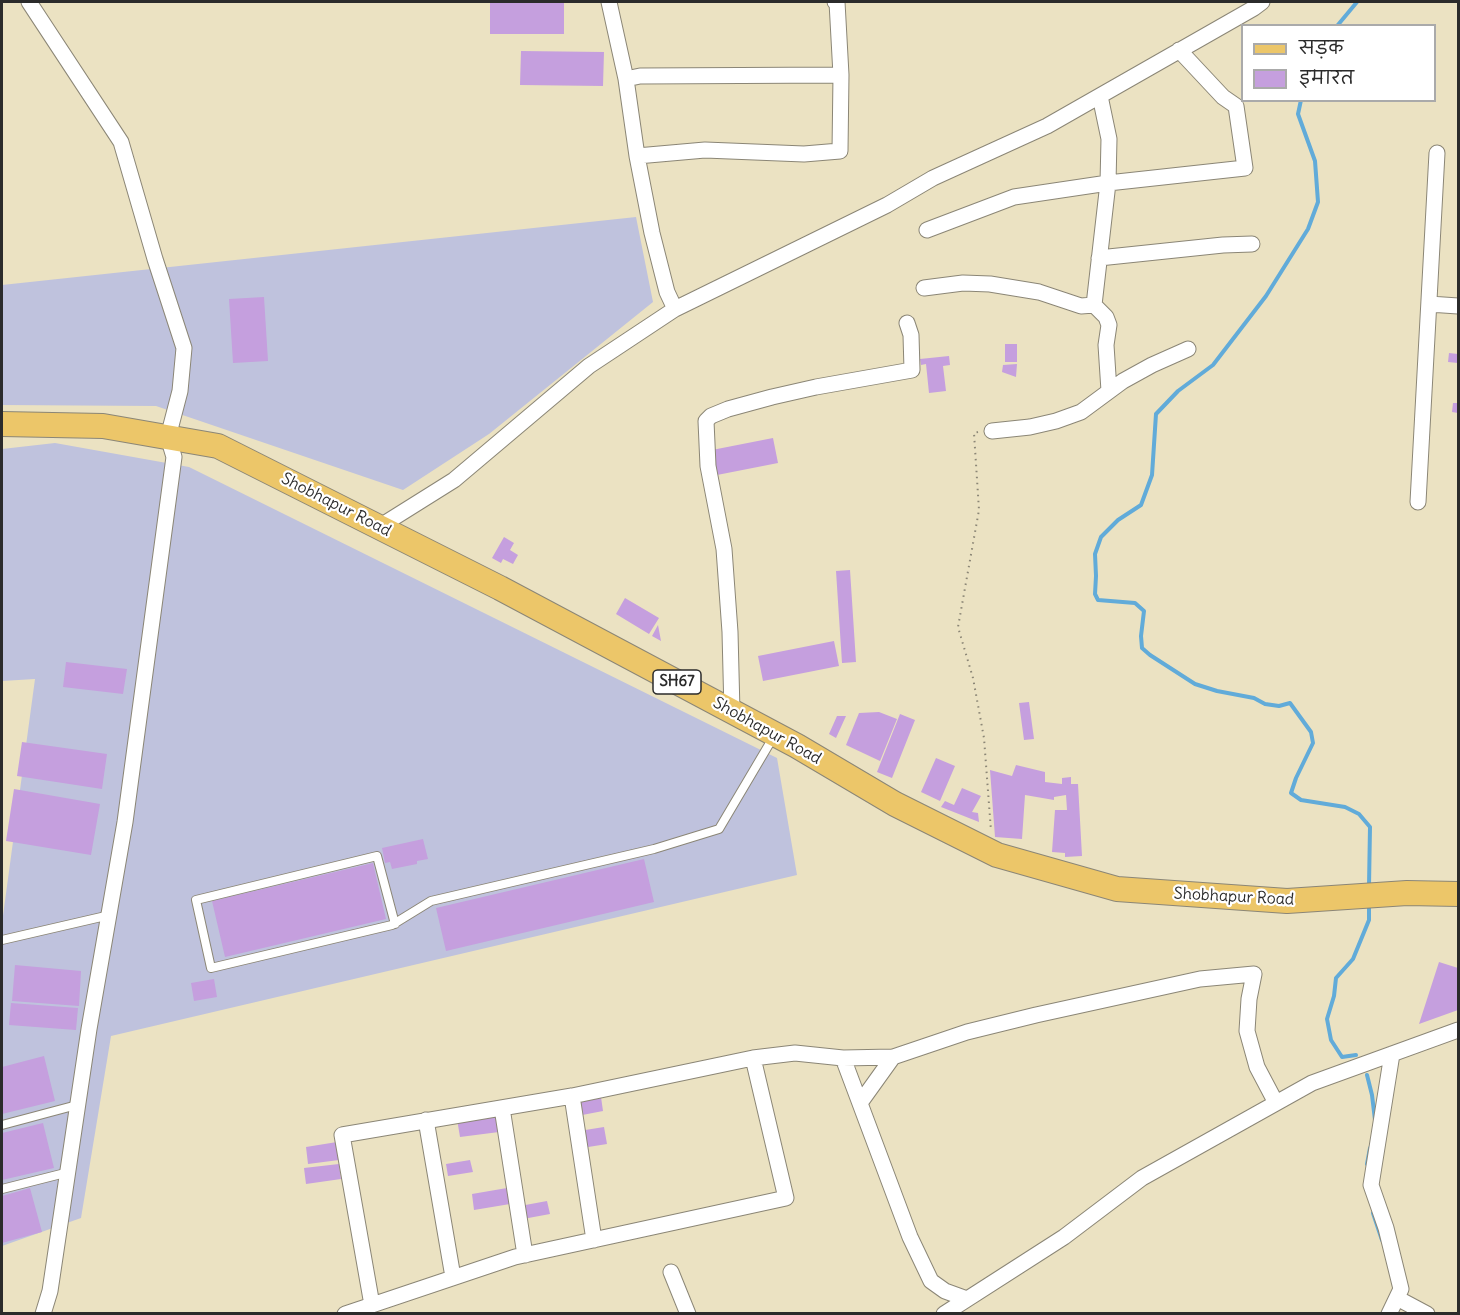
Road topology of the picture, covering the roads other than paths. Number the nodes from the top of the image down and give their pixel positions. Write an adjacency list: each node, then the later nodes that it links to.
1 (29, 2): 25 (street)
2 (609, 2): 7 (street)
3 (835, 2): 6 (street)
4 (1262, 2): 5 (street)
5 (1179, 50): 8 (street); 11 (street)
6 (841, 75): 7 (street); 10 (street)
7 (626, 79): 10 (street)
8 (1100, 96): 11 (street); 19 (street)
9 (1437, 153): 16 (street)
10 (636, 156): 19 (street)
11 (1108, 183): 12 (street); 14 (street)
12 (927, 230)
13 (1252, 244): 14 (street)
14 (1099, 258): 17 (street)
15 (924, 288): 17 (street)
16 (1429, 304): 18 (street); 26 (street)
17 (1094, 305): 22 (street)
18 (1458, 306)
19 (675, 309): 27 (street)
20 (908, 323): 28 (street)
21 (1188, 349): 22 (street)
22 (1109, 391): 24 (street)
23 (2, 424): 25 (main road, Shobhapur Road / SH67)
24 (992, 431)
25 (168, 437): 27 (main road, Shobhapur Road / SH67); 31 (street)
26 (1418, 502)
27 (378, 527): 28 (main road, Shobhapur Road / SH67)
28 (732, 712): 29 (main road, Shobhapur Road / SH67)
29 (775, 735): 30 (main road, Shobhapur Road / SH67); 32 (lane)
30 (1458, 894)
31 (110, 915): 33 (lane); 42 (street)
32 (395, 924): 32 (lane)
33 (2, 940)
34 (1458, 1030): 35 (street)
35 (1392, 1054): 41 (street); 52 (street)
36 (893, 1057): 38 (street); 40 (street); 41 (street)
37 (753, 1058): 38 (street); 39 (street); 48 (street)
38 (843, 1058): 40 (street)
39 (572, 1096): 43 (street); 48 (street)
40 (860, 1103): 53 (street)
41 (1276, 1103): 53 (street)
42 (79, 1105): 45 (lane); 46 (street)
43 (502, 1108): 44 (street); 49 (street)
44 (426, 1120): 51 (street); 54 (street)
45 (2, 1125)
46 (69, 1172): 47 (lane); 55 (street)
47 (2, 1189)
48 (594, 1240): 49 (street)
49 (525, 1254): 51 (street)
50 (671, 1272): 57 (street)
51 (453, 1277): 54 (street)
52 (1397, 1298): 59 (street); 60 (street)
53 (967, 1299): 58 (street)
54 (372, 1305): 56 (street)
55 (43, 1314)
56 (345, 1314)
57 (688, 1314)
58 (944, 1314)
59 (1389, 1314)
60 (1427, 1314)

